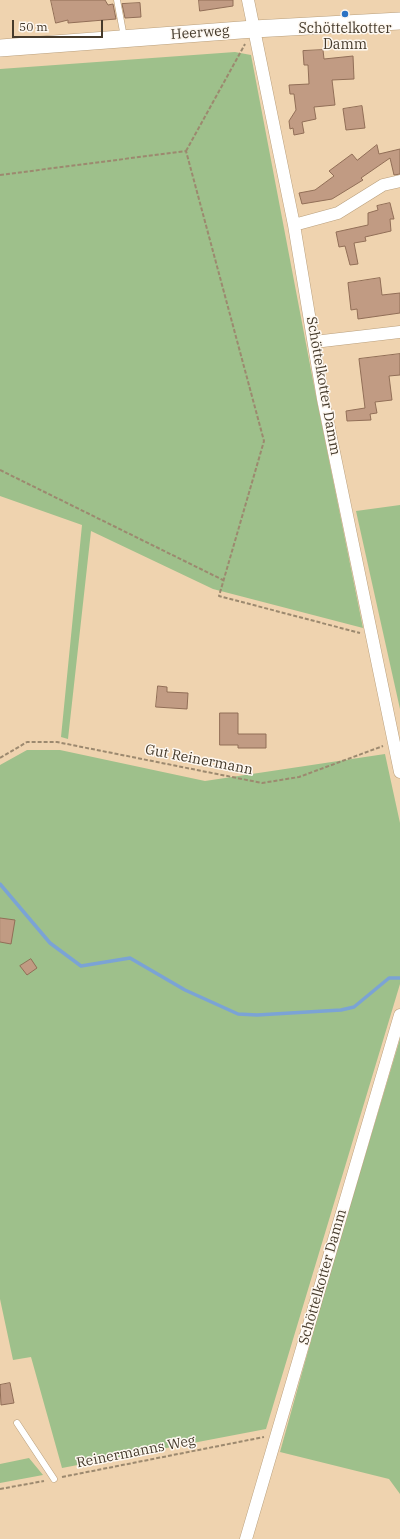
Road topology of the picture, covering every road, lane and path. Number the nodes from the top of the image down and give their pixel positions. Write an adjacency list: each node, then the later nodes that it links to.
1 (117, 0): 5 (lane)
2 (248, 0): 4 (street, Schöttelkotter Damm)
3 (400, 21): 4 (street, Heerweg)
4 (254, 29): 5 (street, Heerweg); 7 (path); 10 (street, Schöttelkotter Damm)
5 (124, 39): 6 (street, Heerweg)
6 (0, 48)
7 (186, 151): 8 (path); 14 (path)
8 (0, 175)
9 (400, 181): 10 (street)
10 (294, 225): 12 (street, Schöttelkotter Damm)
11 (400, 332): 12 (street)
12 (314, 342): 15 (street, Schöttelkotter Damm)
13 (0, 470): 14 (path)
14 (223, 580): 15 (path)
15 (373, 636): 16 (street, Schöttelkotter Damm)
16 (394, 742): 17 (path, Gut Reinermann); 18 (street, Schöttelkotter Damm)
17 (0, 758)
18 (400, 772)
19 (400, 1015): 21 (street, Schöttelkotter Damm)
20 (17, 1423): 22 (lane)
21 (277, 1434): 22 (path, Reinermanns Weg); 24 (street, Schöttelkotter Damm)
22 (54, 1479): 23 (path, Reinermanns Weg)
23 (0, 1489)
24 (246, 1539)

